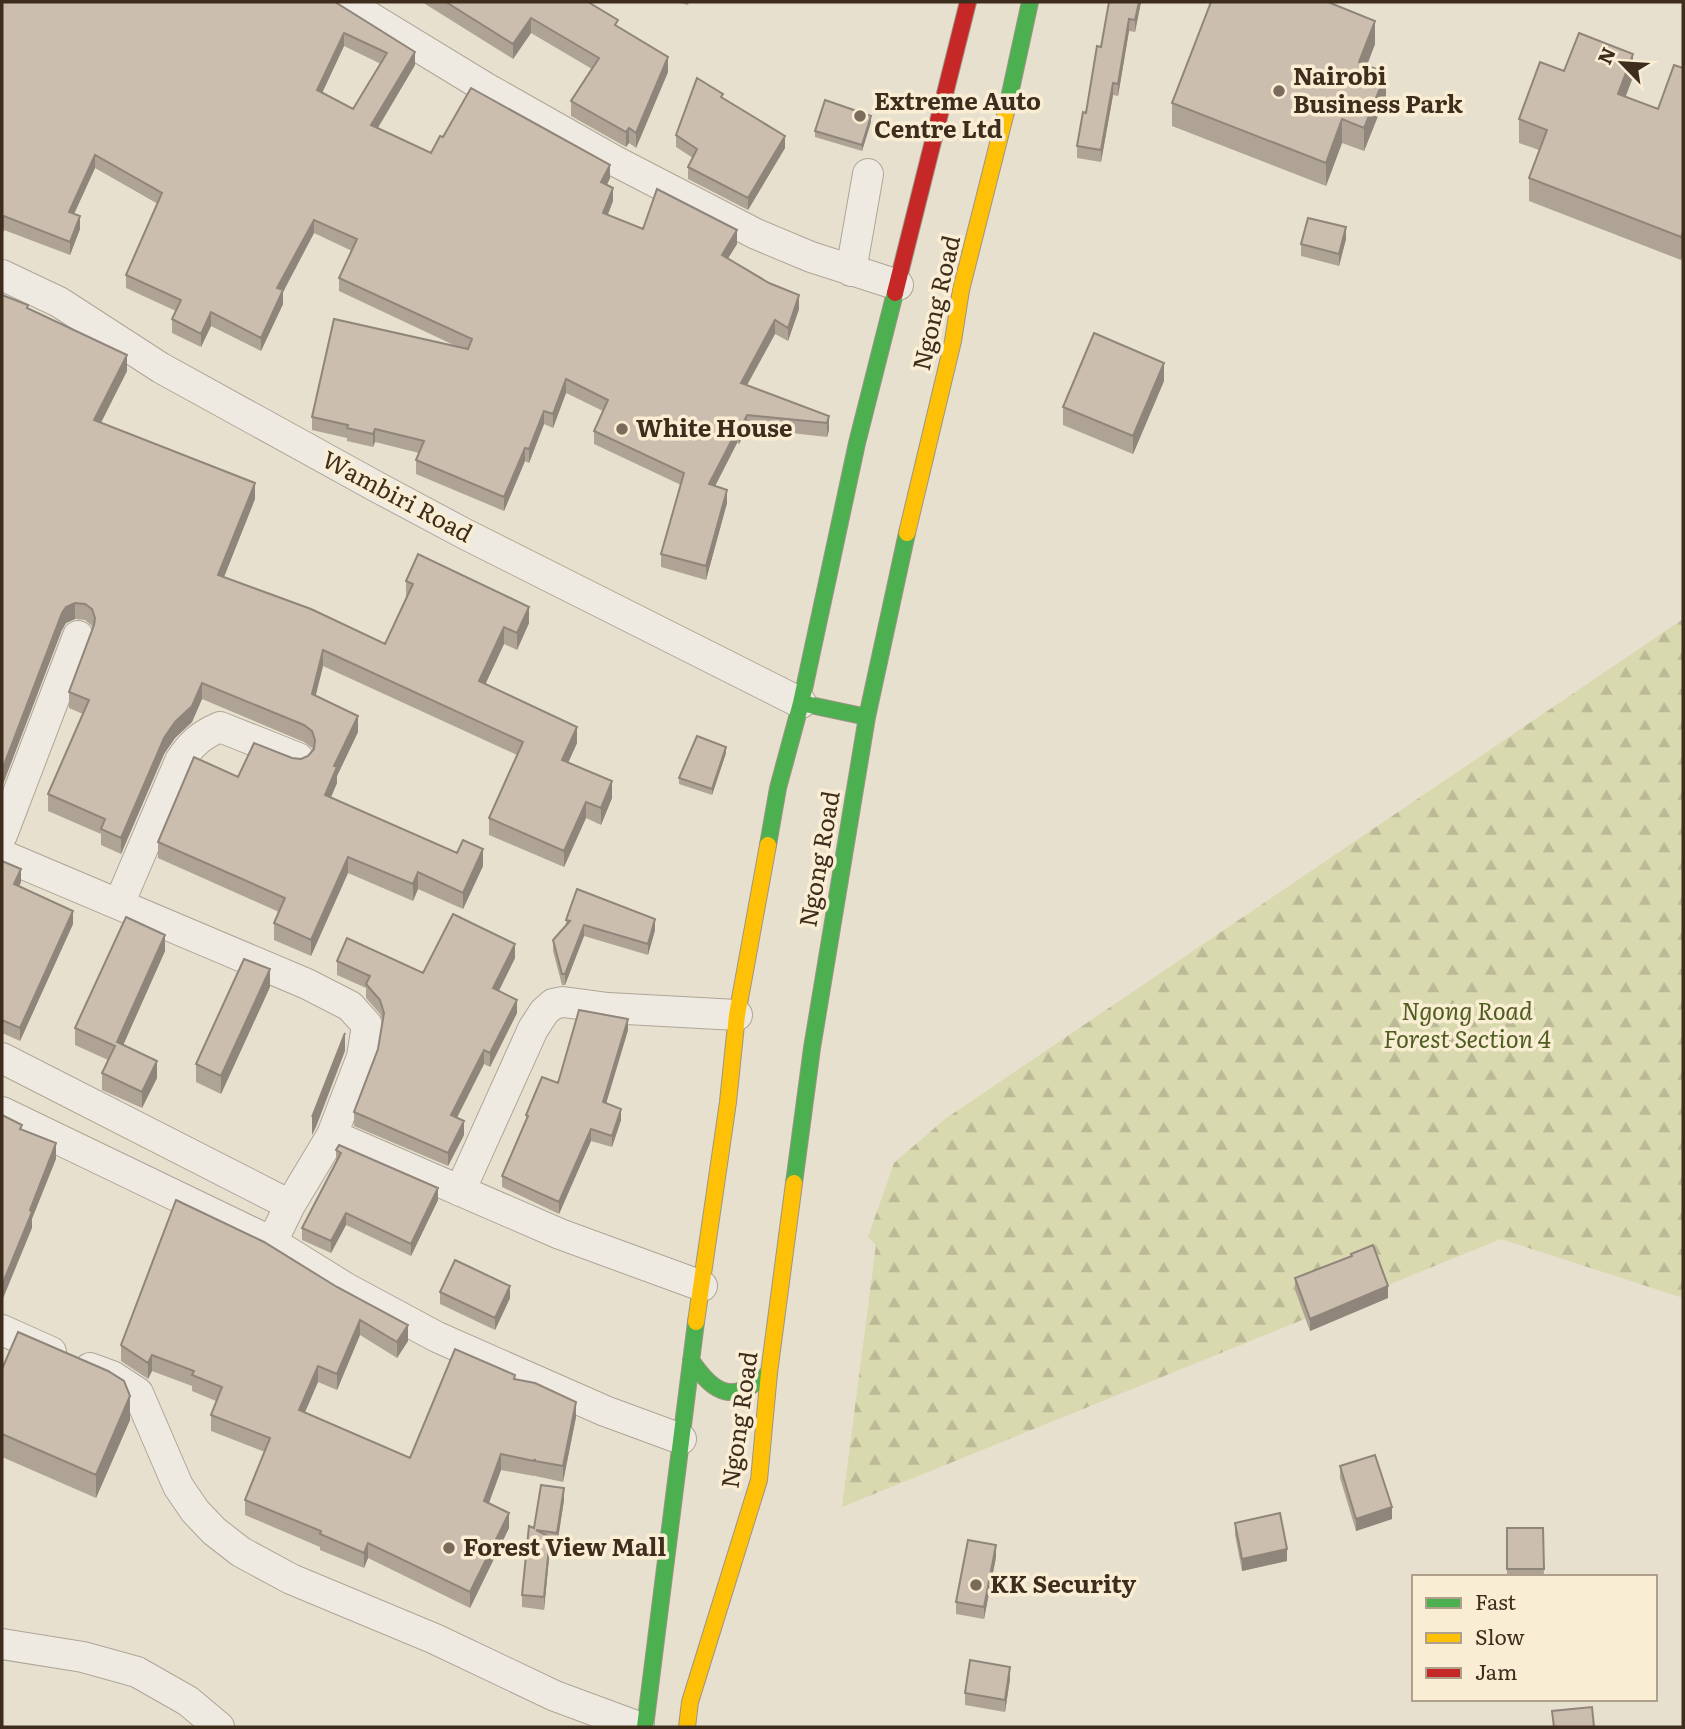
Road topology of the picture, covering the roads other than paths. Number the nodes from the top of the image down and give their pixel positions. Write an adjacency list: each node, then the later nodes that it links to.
1 (345, 2): 5 (street)
2 (968, 2): 7 (main road, Ngong Road)
3 (1030, 2): 10 (main road, Ngong Road)
4 (868, 174): 5 (street)
5 (851, 271): 7 (street)
6 (2, 275): 9 (street, Wambiri Road)
7 (898, 285): 9 (main road, Ngong Road)
8 (78, 636): 12 (street)
9 (801, 702): 10 (main road); 15 (main road, Ngong Road)
10 (867, 717): 25 (main road, Ngong Road)
11 (298, 758): 14 (street)
12 (2, 835)
13 (2, 855): 14 (street)
14 (119, 904): 18 (street)
15 (737, 1015): 19 (street); 22 (main road, Ngong Road)
16 (2, 1058): 20 (street)
17 (2, 1112): 21 (street)
18 (332, 1135): 19 (street); 20 (street)
19 (460, 1191): 22 (street)
20 (290, 1205): 21 (street)
21 (272, 1242): 26 (street)
22 (702, 1286): 24 (main road, Ngong Road)
23 (2, 1330): 29 (street)
24 (691, 1360): 25 (main road); 26 (main road, Ngong Road)
25 (769, 1373): 31 (main road, Ngong Road)
26 (681, 1439): 30 (main road, Ngong Road)
27 (2, 1644): 28 (street)
28 (219, 1727)
29 (639, 1727)
30 (645, 1727)
31 (687, 1727)

